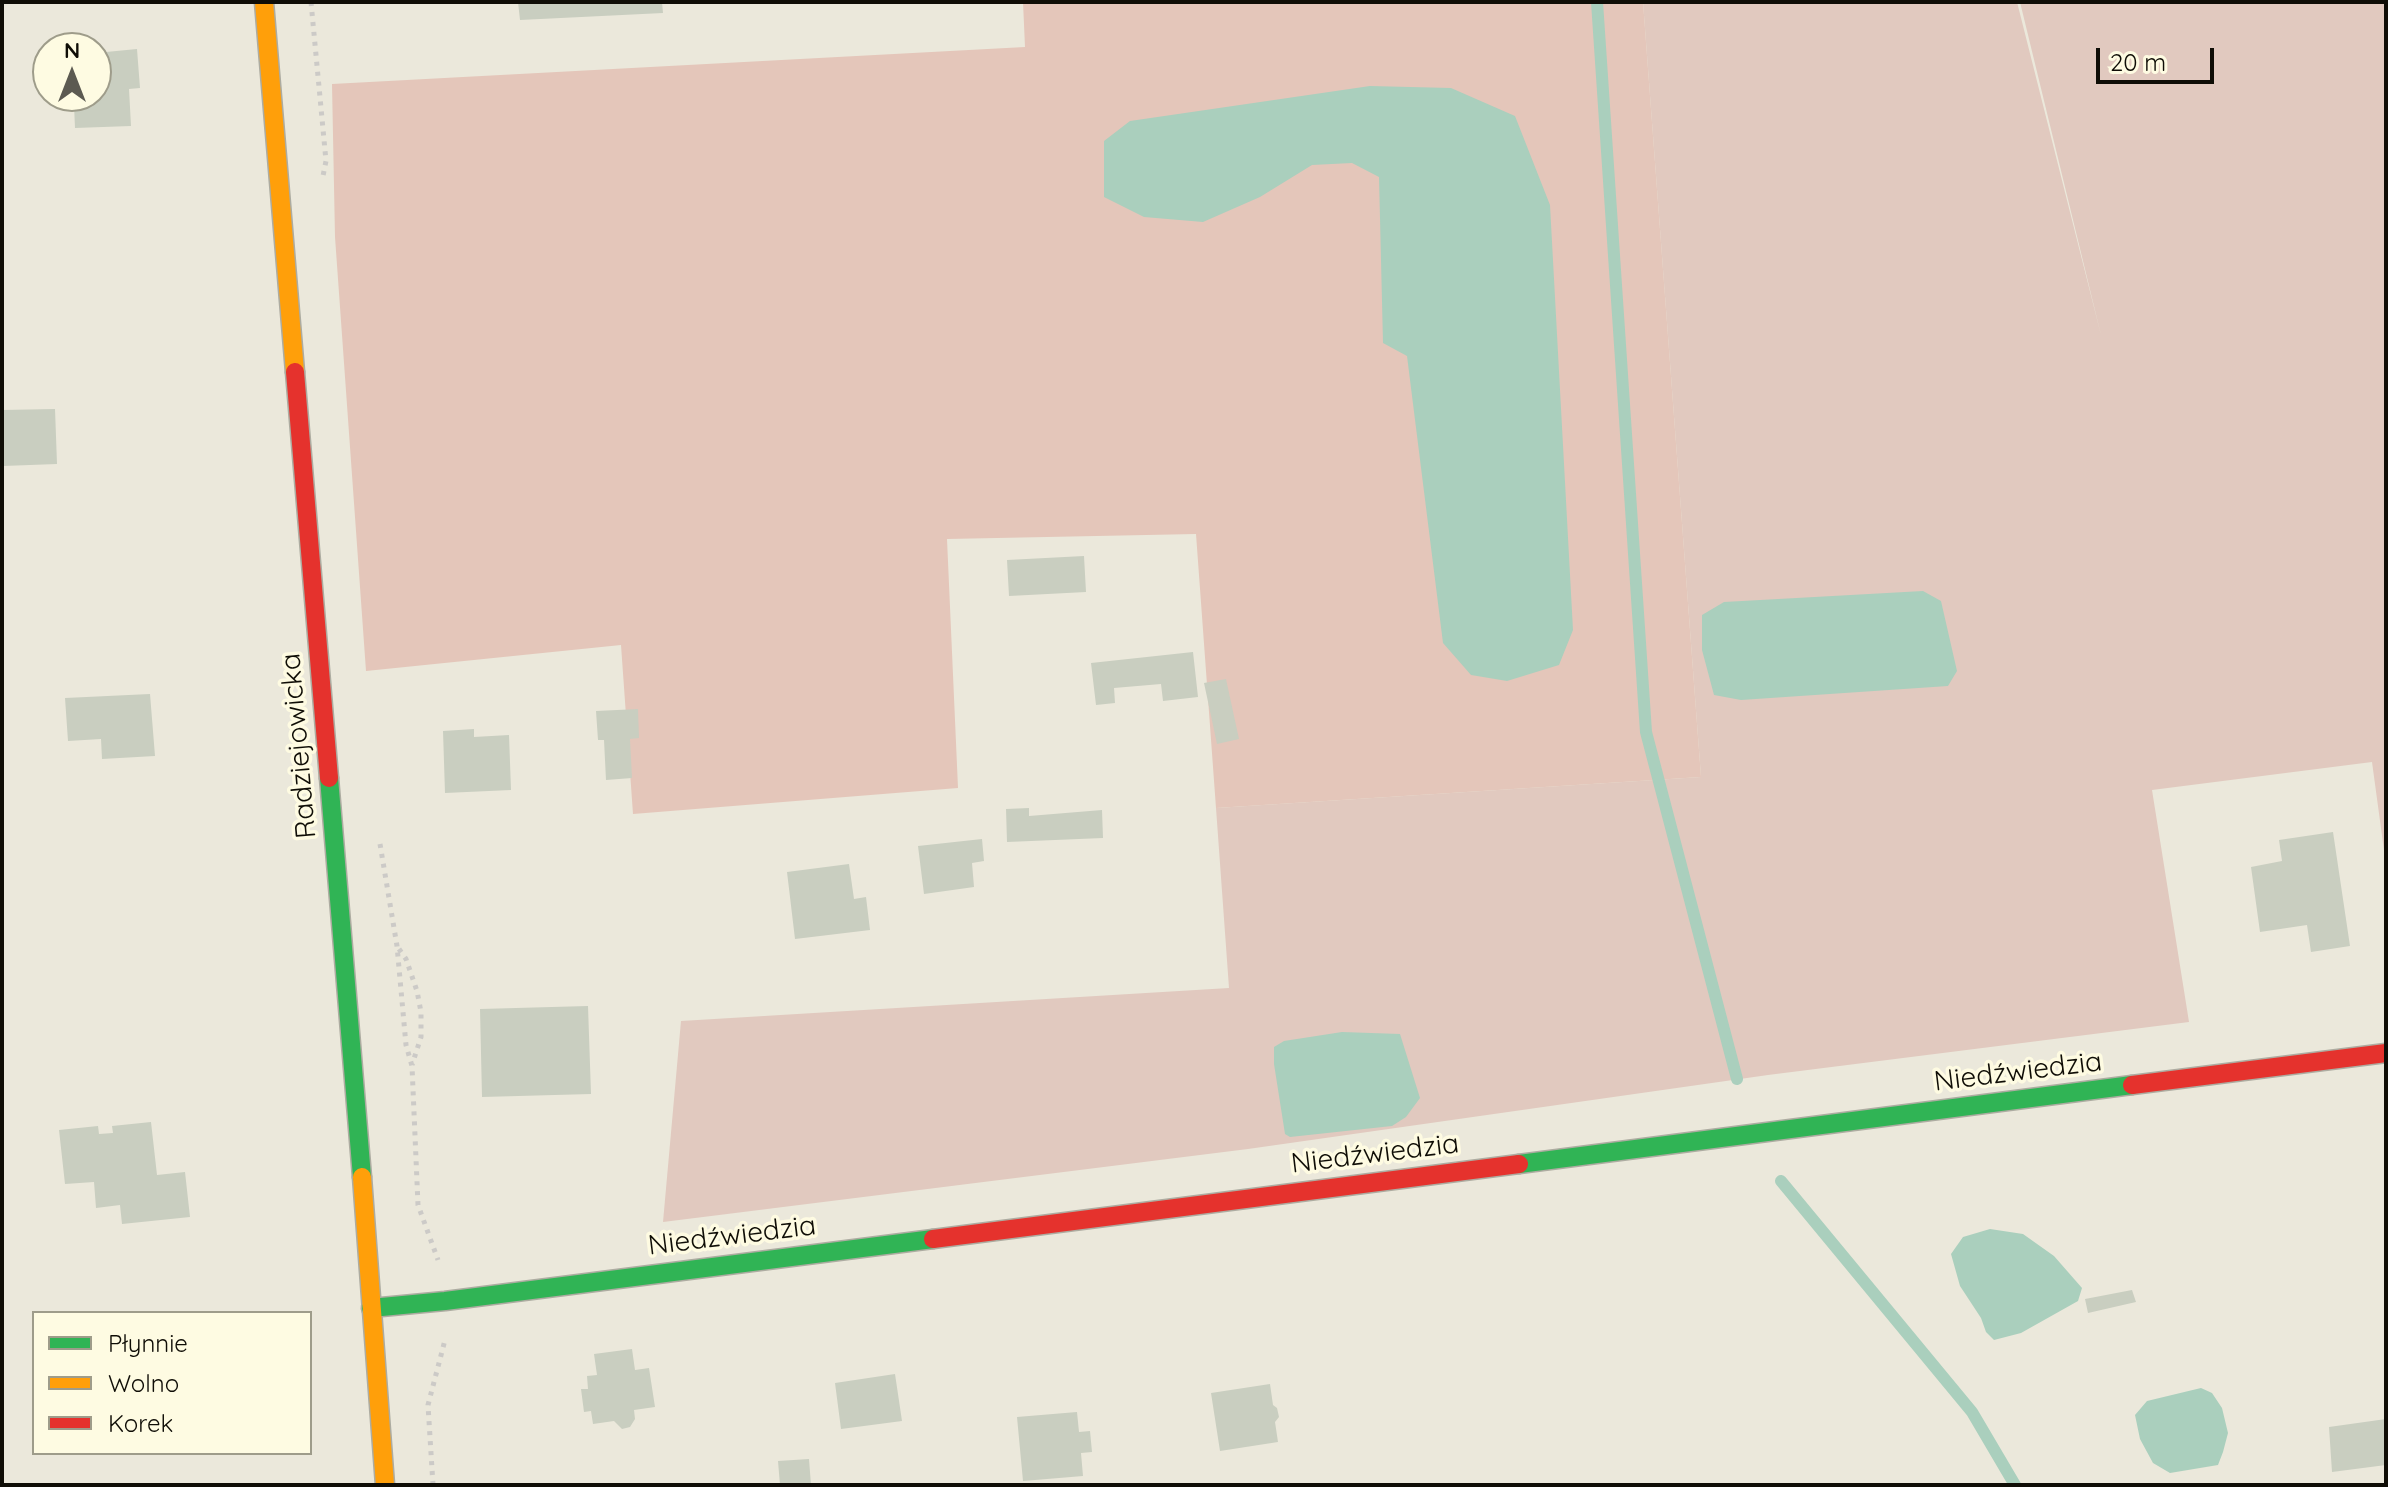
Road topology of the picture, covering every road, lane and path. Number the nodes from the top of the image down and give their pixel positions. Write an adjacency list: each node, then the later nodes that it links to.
1 (264, 2): 7 (street, Radziejowicka)
2 (311, 2): 3 (path)
3 (326, 161)
4 (2386, 1053): 7 (street, Niedźwiedzia)
5 (412, 1066): 5 (path); 6 (path)
6 (441, 1267)
7 (371, 1308): 9 (street, Radziejowicka)
8 (449, 1327): 10 (path)
9 (385, 1485)
10 (433, 1485)

